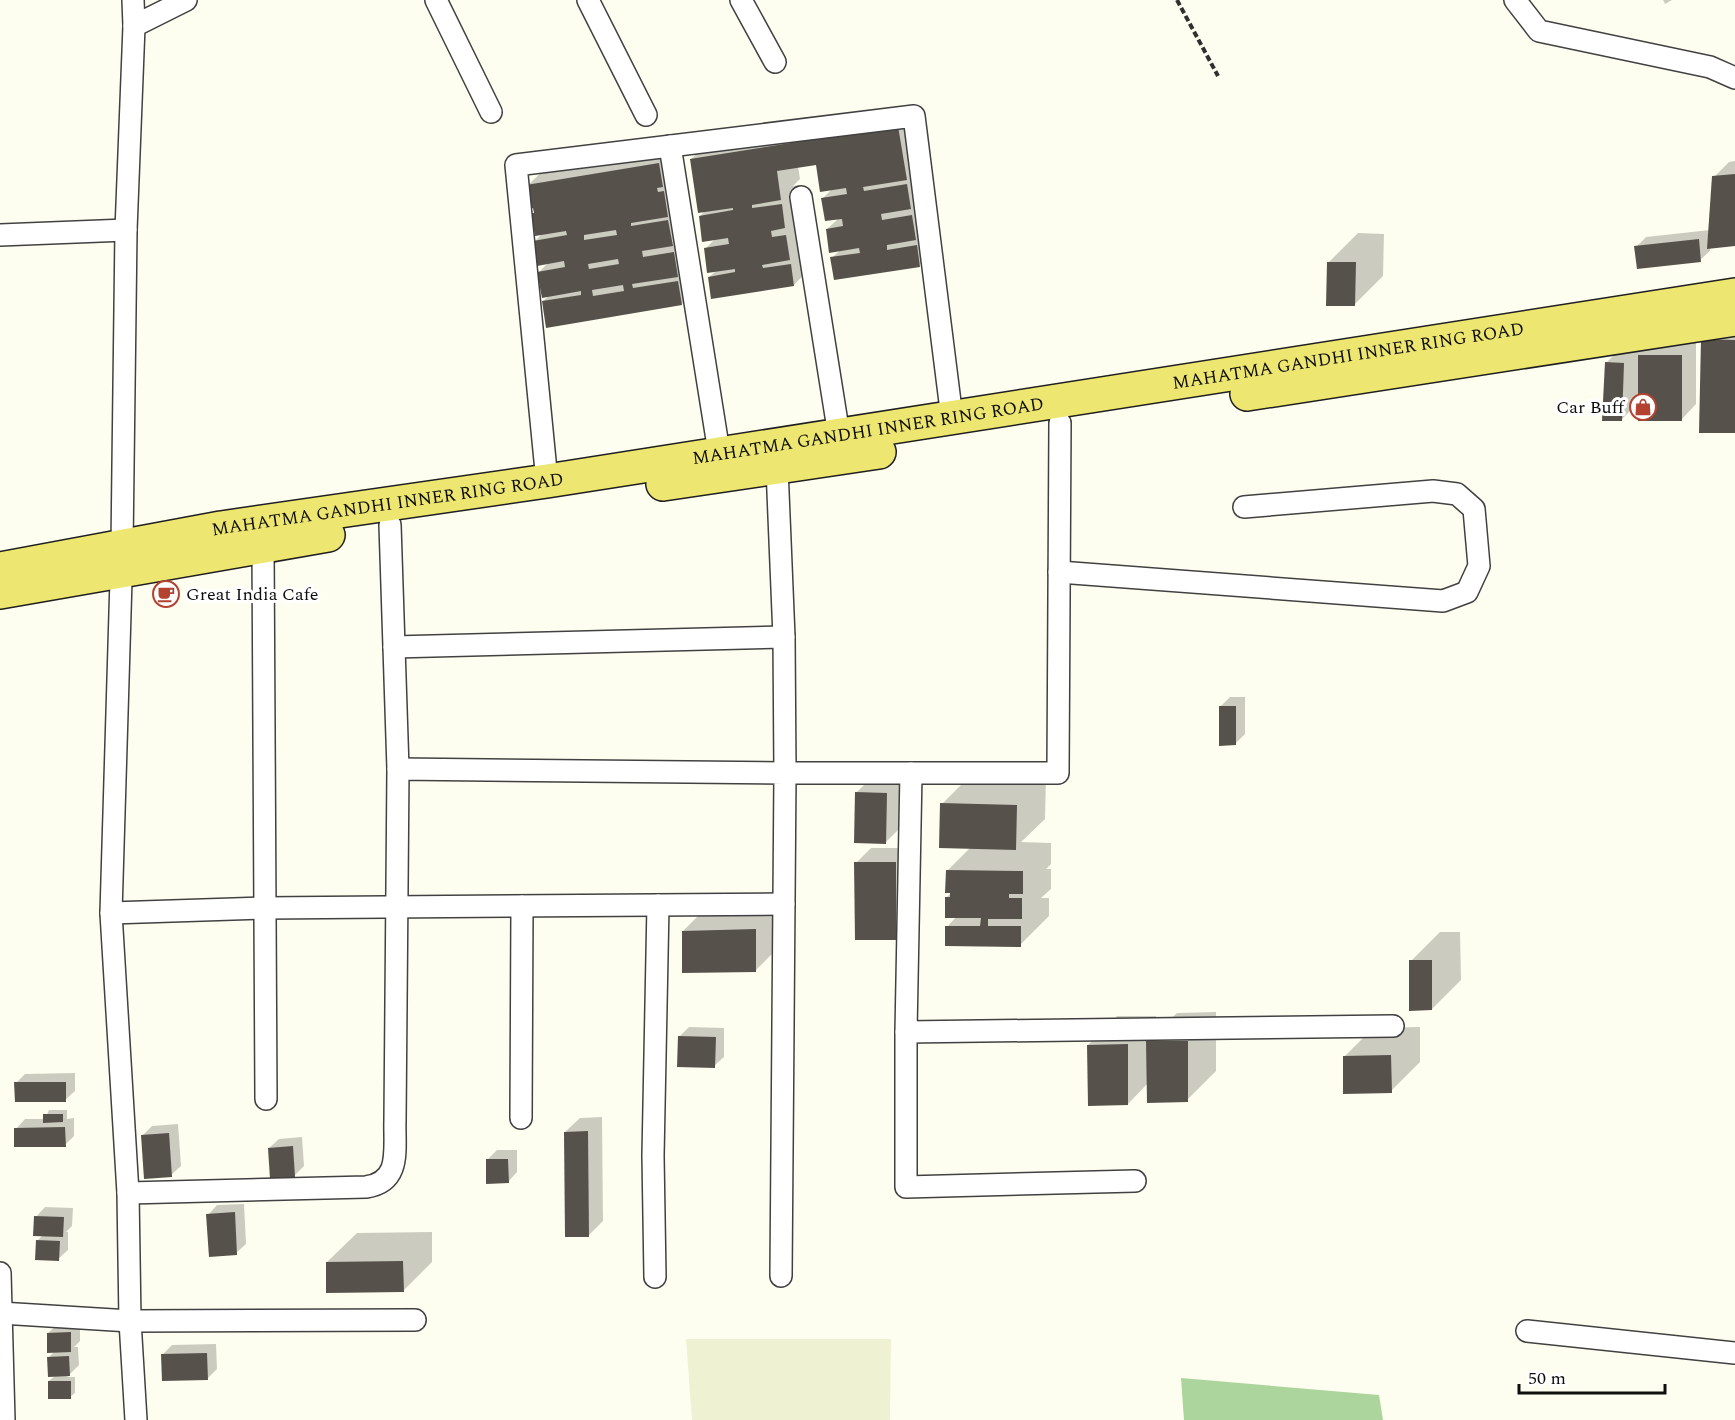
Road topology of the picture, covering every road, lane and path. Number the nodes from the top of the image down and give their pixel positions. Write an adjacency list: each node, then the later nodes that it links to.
1 (133, 0): 8 (street)
2 (186, 0): 8 (street)
3 (436, 0): 12 (street)
4 (588, 0): 13 (street)
5 (741, 0): 9 (street)
6 (1177, 0): 10 (path)
7 (1515, 0): 11 (street)
8 (134, 26): 16 (street)
9 (775, 62)
10 (1218, 76)
11 (1735, 78)
12 (491, 112)
13 (646, 115)
14 (670, 146): 20 (street); 23 (street); 25 (street)
15 (801, 198): 22 (street)
16 (126, 230): 17 (street); 29 (street)
17 (0, 236)
18 (1735, 295): 20 (main road, MAHATMA GANDHI INNER RING ROAD)
19 (1735, 319): 21 (main road, MAHATMA GANDHI INNER RING ROAD)
20 (952, 418): 22 (main road, MAHATMA GANDHI INNER RING ROAD)
21 (1060, 423): 24 (main road, MAHATMA GANDHI INNER RING ROAD); 31 (street)
22 (839, 435): 23 (main road, MAHATMA GANDHI INNER RING ROAD)
23 (719, 452): 25 (main road, MAHATMA GANDHI INNER RING ROAD)
24 (777, 468): 27 (main road, MAHATMA GANDHI INNER RING ROAD); 33 (street)
25 (547, 481): 29 (main road, MAHATMA GANDHI INNER RING ROAD)
26 (1244, 507): 31 (street)
27 (390, 525): 28 (main road, MAHATMA GANDHI INNER RING ROAD); 34 (street)
28 (263, 546): 29 (main road, MAHATMA GANDHI INNER RING ROAD); 42 (street)
29 (121, 558): 30 (main road, MAHATMA GANDHI INNER RING ROAD); 32 (main road, MAHATMA GANDHI INNER RING ROAD); 43 (street)
30 (0, 569)
31 (1059, 572): 37 (street)
32 (0, 592)
33 (784, 637): 34 (street); 36 (street)
34 (394, 647): 35 (street)
35 (398, 769): 36 (street); 41 (street)
36 (785, 772): 37 (street); 38 (street)
37 (911, 773): 45 (street)
38 (784, 904): 39 (street); 51 (street)
39 (658, 905): 40 (street); 52 (street)
40 (522, 906): 41 (street); 47 (street)
41 (396, 907): 42 (street); 49 (street)
42 (264, 908): 43 (street); 46 (street)
43 (111, 913): 49 (street)
44 (1393, 1026): 45 (street)
45 (906, 1032): 48 (street)
46 (266, 1100)
47 (521, 1118)
48 (1136, 1181)
49 (128, 1193): 55 (street)
50 (0, 1273): 53 (street)
51 (781, 1276)
52 (655, 1277)
53 (1, 1313): 55 (street); 58 (street)
54 (415, 1320): 55 (street)
55 (130, 1321): 59 (street)
56 (1527, 1330): 57 (street)
57 (1735, 1353)
58 (4, 1420)
59 (136, 1420)

